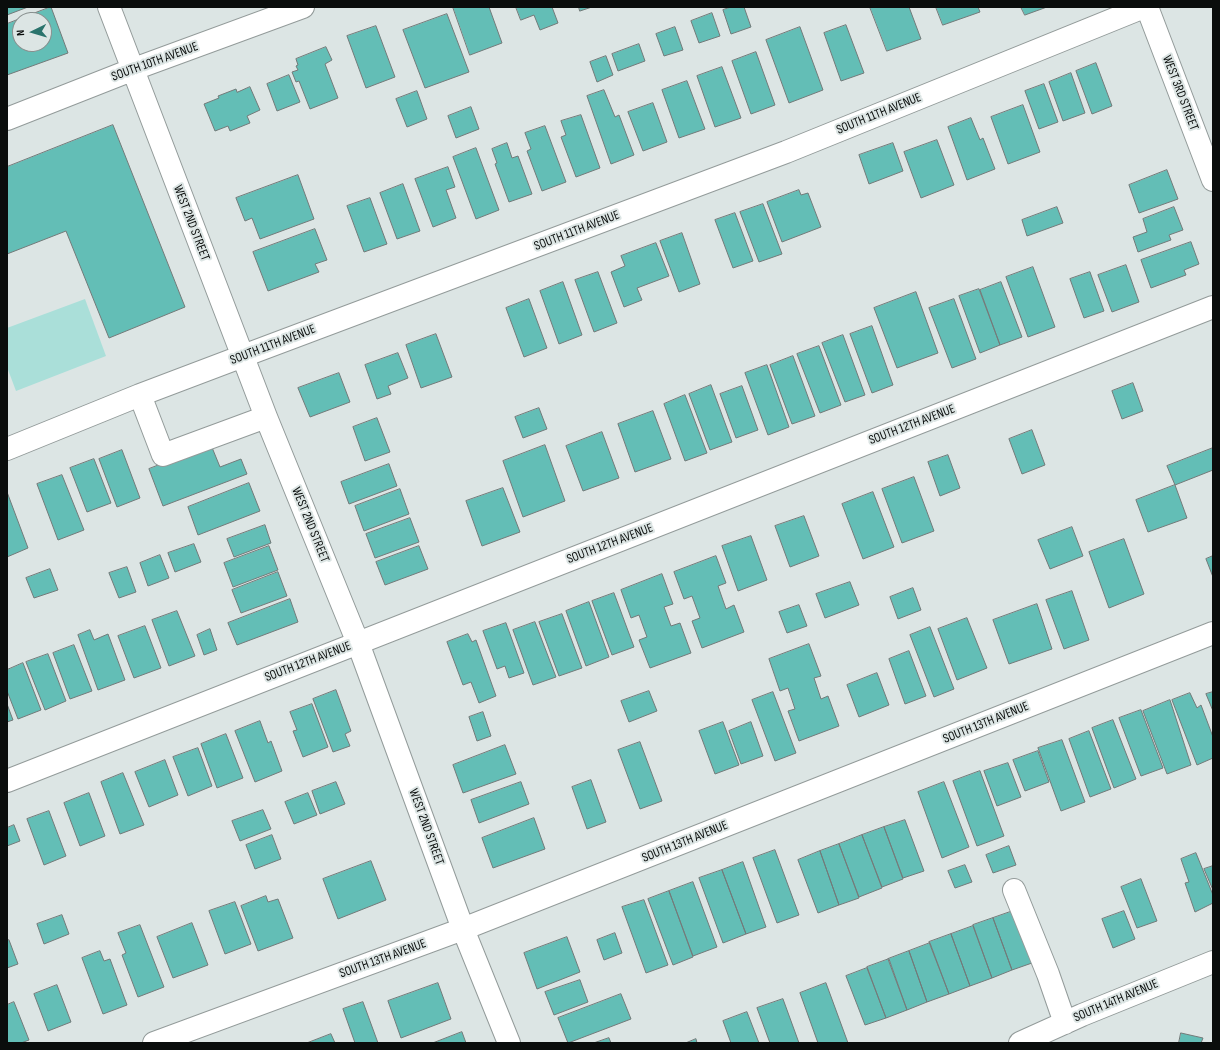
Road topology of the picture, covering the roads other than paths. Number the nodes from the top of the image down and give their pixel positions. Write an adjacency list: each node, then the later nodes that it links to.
1 (109, 7): 4 (street, WEST 2ND STREET)
2 (303, 7): 4 (street, SOUTH 10TH AVENUE)
3 (1145, 7): 6 (street, WEST 3RD STREET); 8 (street, SOUTH 11TH AVENUE)
4 (134, 69): 5 (street, SOUTH 10TH AVENUE); 8 (street, WEST 2ND STREET)
5 (7, 119)
6 (1213, 180)
7 (1213, 307): 13 (street, SOUTH 12TH AVENUE)
8 (243, 356): 9 (street, SOUTH 11TH AVENUE); 10 (street, WEST 2ND STREET)
9 (140, 395): 10 (street); 11 (street, SOUTH 11TH AVENUE)
10 (266, 416): 13 (street, WEST 2ND STREET)
11 (7, 449)
12 (1213, 633): 16 (street, SOUTH 13TH AVENUE)
13 (358, 643): 14 (street, SOUTH 12TH AVENUE); 16 (street, WEST 2ND STREET)
14 (7, 781)
15 (1014, 890): 18 (street)
16 (463, 929): 19 (street, SOUTH 13TH AVENUE); 20 (street, WEST 2ND STREET)
17 (1213, 962): 18 (street, SOUTH 14TH AVENUE)
18 (1065, 1023): 21 (street, SOUTH 14TH AVENUE)
19 (154, 1043)
20 (509, 1043)
21 (1020, 1043)

